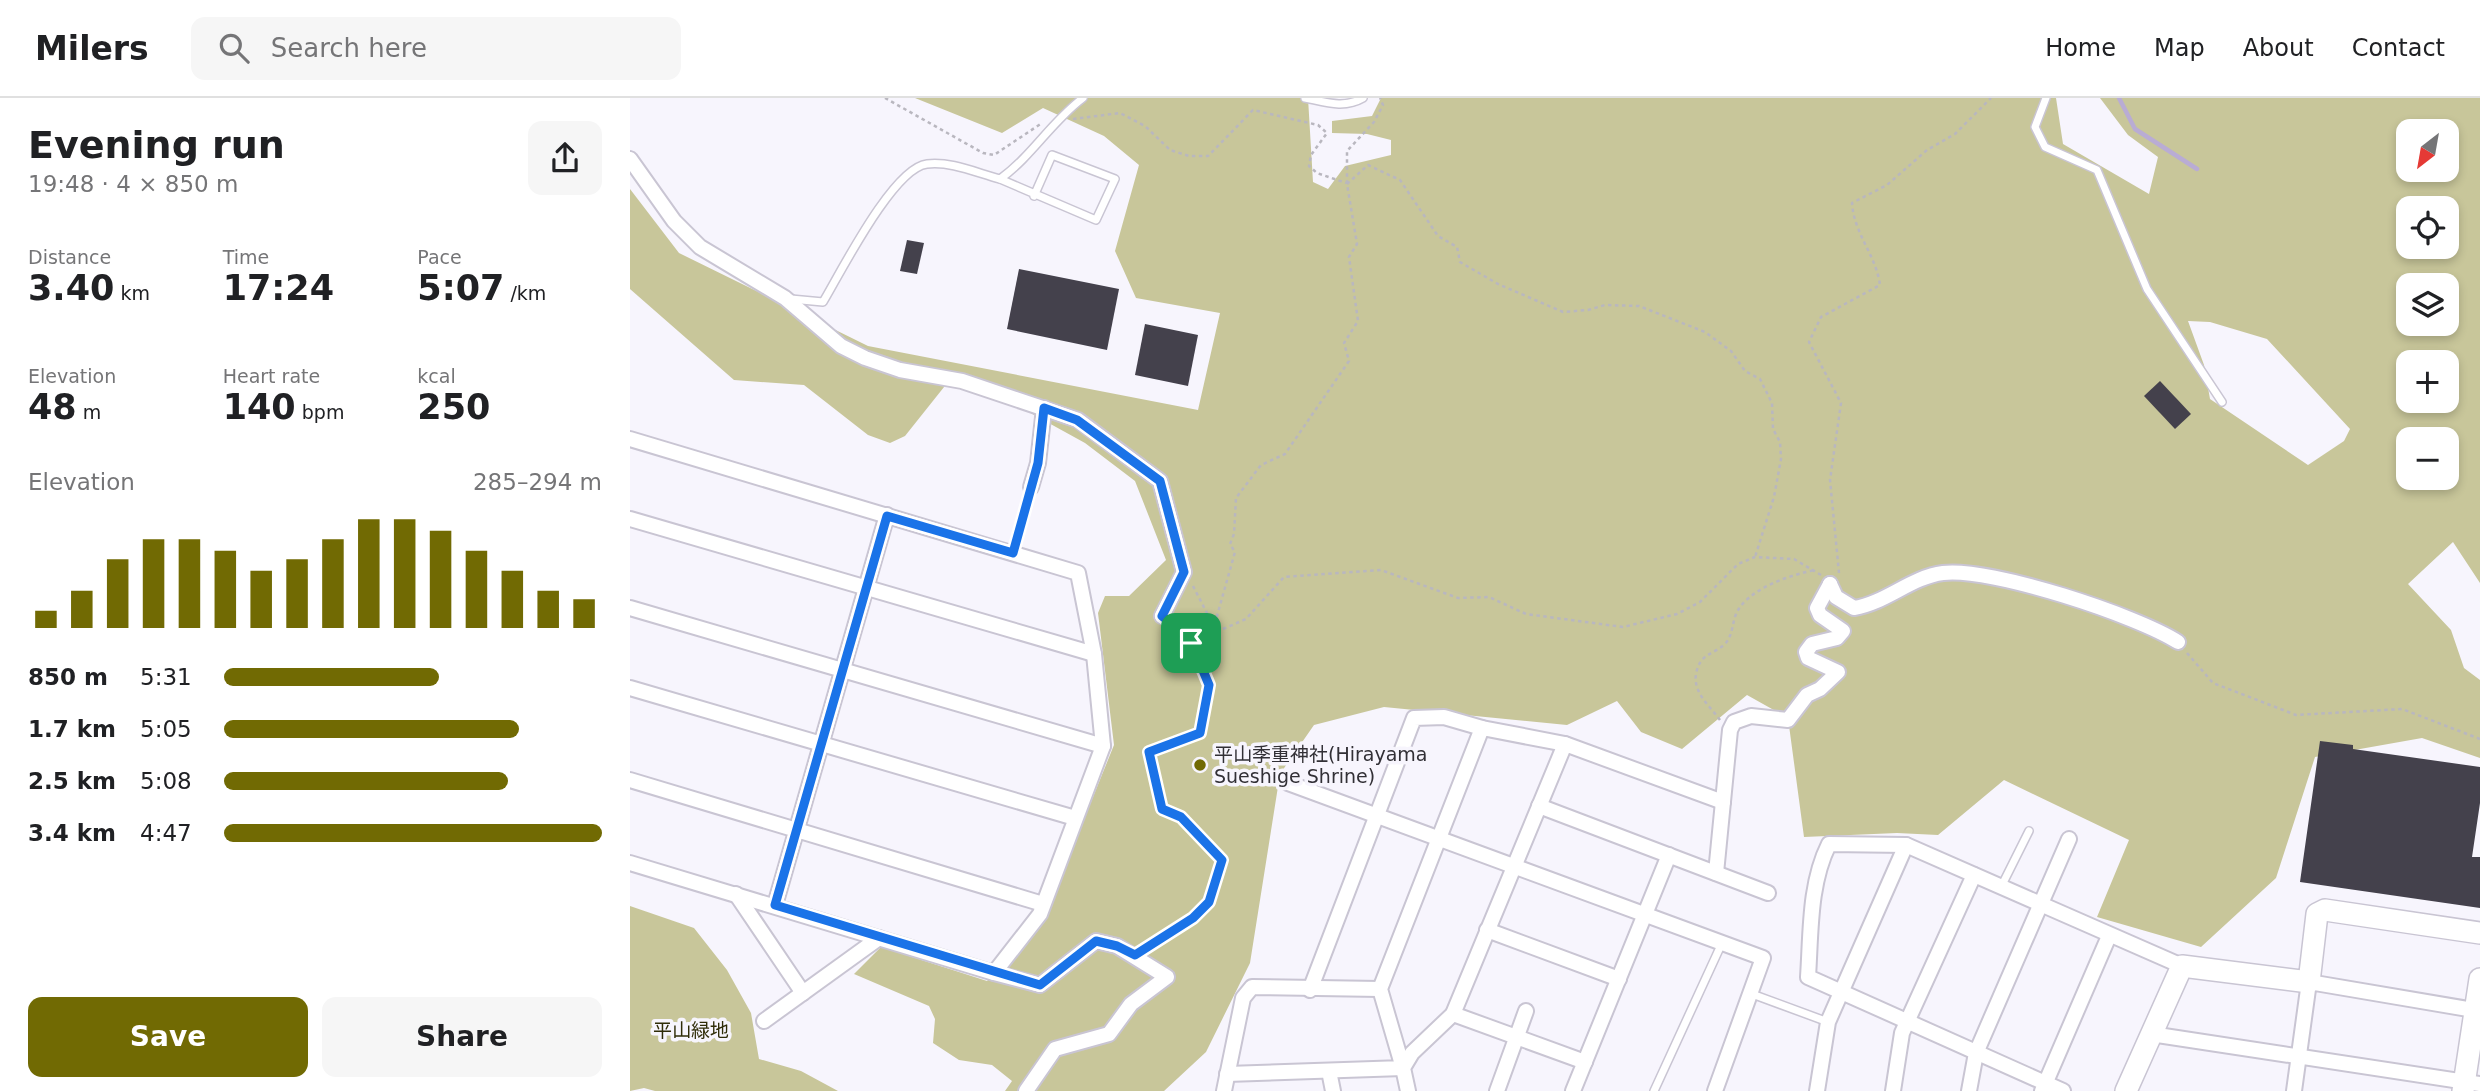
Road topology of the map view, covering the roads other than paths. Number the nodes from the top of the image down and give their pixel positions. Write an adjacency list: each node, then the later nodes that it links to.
1 (1083, 98): 6 (lane)
2 (1305, 98): 3 (lane)
3 (1363, 98)
4 (2046, 98): 9 (lane)
5 (630, 159): 8 (street)
6 (1000, 179): 7 (lane); 8 (lane)
7 (1034, 196): 7 (lane)
8 (786, 298): 10 (street)
9 (2222, 402)
10 (1044, 408): 12 (street); 17 (street)
11 (630, 439): 13 (street)
12 (1031, 487)
13 (887, 516): 15 (street); 19 (street)
14 (630, 519): 15 (street)
15 (866, 588): 19 (street); 20 (street)
16 (630, 608): 20 (street)
17 (1162, 616)
18 (2178, 642): 28 (street)
19 (1094, 654): 25 (street)
20 (842, 670): 23 (street); 25 (street)
21 (630, 688): 23 (street)
22 (1482, 728): 24 (street); 30 (street); 34 (street)
23 (821, 744): 31 (street); 32 (street)
24 (1565, 744): 28 (street); 29 (street)
25 (1103, 746): 31 (street)
26 (630, 780): 32 (street)
27 (1287, 783): 30 (street)
28 (1723, 802): 40 (street)
29 (1539, 806): 37 (street); 39 (street)
30 (1377, 816): 34 (street); 60 (street)
31 (1075, 818): 45 (street)
32 (796, 830): 45 (street); 46 (street)
33 (2029, 831): 42 (lane)
34 (1437, 838): 39 (street); 59 (street)
35 (2070, 839): 47 (street)
36 (1906, 845): 41 (street); 61 (street); 61 (street)
37 (1669, 855): 40 (street); 48 (street)
38 (630, 863): 44 (street)
39 (1514, 866): 48 (street); 49 (street)
40 (1716, 873): 43 (street)
41 (1974, 875): 42 (street); 69 (street)
42 (2001, 887): 47 (street)
43 (1768, 893)
44 (736, 894): 46 (street); 62 (street)
45 (1043, 904): 55 (street)
46 (775, 905): 52 (street)
47 (2041, 905): 51 (street); 72 (street)
48 (1645, 915): 53 (street); 56 (street)
49 (1488, 930): 56 (street); 66 (street)
50 (2480, 933): 58 (street)
51 (2109, 936): 54 (street); 79 (street)
52 (879, 938): 55 (street); 62 (street)
53 (1722, 943): 63 (street); 86 (lane)
54 (2182, 966): 58 (street); 70 (street)
55 (993, 973): 80 (street)
56 (1619, 979): 74 (street)
57 (2480, 979): 65 (street)
58 (2309, 982): 65 (street); 73 (street)
59 (1380, 989): 60 (street); 75 (street)
60 (1310, 990): 77 (street)
61 (1841, 991): 68 (street); 69 (street)
62 (803, 993): 67 (street)
63 (1752, 994): 68 (lane); 87 (street)
64 (1526, 1011): 71 (street)
65 (2477, 1011): 78 (street)
66 (1453, 1014): 71 (street); 75 (street)
67 (764, 1021)
68 (1828, 1022): 88 (street)
69 (1907, 1022): 72 (street); 89 (street)
70 (2151, 1034): 73 (street); 92 (street)
71 (1516, 1037): 74 (street); 84 (street)
72 (1976, 1053): 79 (street); 90 (street)
73 (2300, 1056): 78 (street); 93 (street)
74 (1585, 1062): 85 (street)
75 (1403, 1068): 76 (street); 83 (street)
76 (1329, 1071): 77 (street); 82 (street)
77 (1227, 1074): 81 (street)
78 (2469, 1086)
79 (2042, 1087): 91 (street)
80 (1026, 1091)
81 (1224, 1091)
82 (1333, 1091)
83 (1408, 1091)
84 (1497, 1091)
85 (1573, 1091)
86 (1654, 1091)
87 (1715, 1091)
88 (1817, 1091)
89 (1893, 1091)
90 (1969, 1091)
91 (2063, 1091)
92 (2126, 1091)
93 (2294, 1091)

